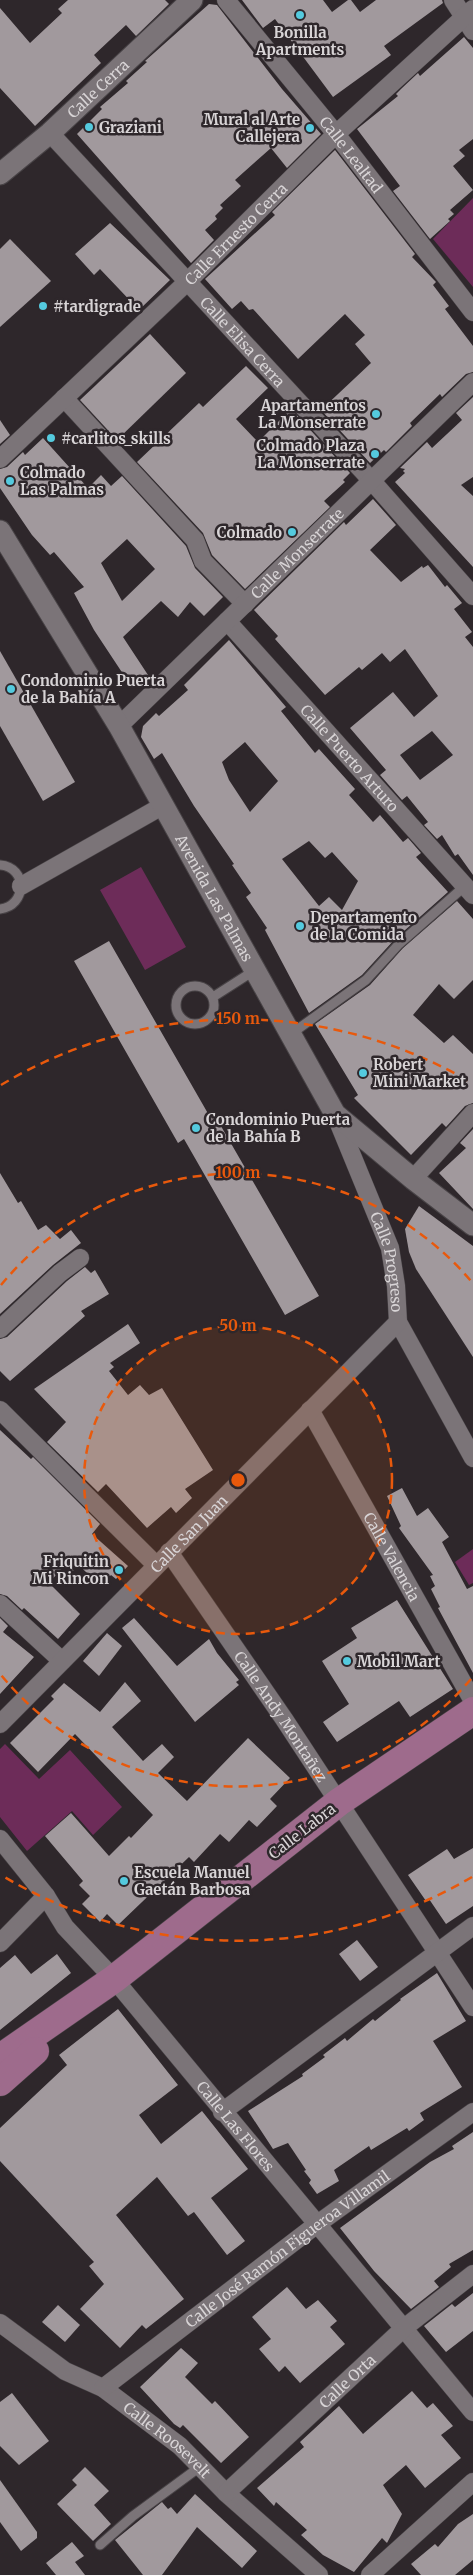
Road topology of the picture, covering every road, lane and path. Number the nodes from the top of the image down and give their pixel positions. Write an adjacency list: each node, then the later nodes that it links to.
1 (192, 0): 5 (street, Calle Cerra)
2 (226, 0): 6 (street, Calle Lealtad)
3 (453, 0): 4 (street)
4 (470, 19): 6 (street, Calle Ernesto Cerra)
5 (50, 133): 7 (street, Calle Cerra); 8 (street, Calle Elisa Cerra)
6 (336, 134): 8 (street, Calle Ernesto Cerra); 9 (street, Calle Lealtad)
7 (0, 174)
8 (187, 282): 11 (street, Calle Ernesto Cerra); 13 (street, Calle Elisa Cerra)
9 (473, 312)
10 (473, 382): 13 (street, Calle Monserrate)
11 (64, 398): 12 (street, Calle Ernesto Cerra); 16 (street)
12 (0, 459)
13 (371, 480): 15 (street, Calle Elisa Cerra); 16 (street, Calle Monserrate)
14 (0, 531): 18 (street, Avenida Las Palmas)
15 (473, 596)
16 (245, 604): 17 (street, Calle Monserrate)
17 (228, 622): 18 (street, Calle Monserrate); 22 (street, Calle Puerto Arturo)
18 (119, 726): 19 (street, Avenida Las Palmas)
19 (164, 805): 21 (street); 24 (street, Avenida Las Palmas)
20 (0, 865): 21 (lane)
21 (21, 886): 23 (lane)
22 (469, 890): 26 (lane)
23 (0, 909)
24 (255, 970): 25 (lane); 26 (street, Avenida Las Palmas)
25 (213, 997): 25 (lane)
26 (291, 1035): 28 (street, Avenida Las Palmas)
27 (473, 1113): 29 (street)
28 (335, 1114): 29 (street, Avenida Las Palmas); 32 (street, Calle Progreso)
29 (413, 1179): 30 (street, Avenida Las Palmas)
30 (473, 1225)
31 (80, 1258): 33 (street)
32 (398, 1322): 35 (street, Calle San Juan); 36 (street, Calle Progreso)
33 (0, 1329)
34 (0, 1410): 38 (street)
35 (310, 1410): 37 (street, Calle San Juan); 41 (street, Calle Valencia)
36 (473, 1458)
37 (169, 1552): 38 (street, Calle San Juan); 44 (street, Calle Andy Montañez)
38 (156, 1565): 40 (street, Calle San Juan)
39 (0, 1604): 40 (street)
40 (62, 1661): 43 (street, Calle San Juan)
41 (473, 1701)
42 (473, 1711): 44 (main road, Calle Labra)
43 (0, 1724)
44 (339, 1802): 49 (street, Calle Andy Montañez); 50 (main road, Calle Labra)
45 (0, 1839): 46 (street, Calle Las Flores)
46 (46, 1896): 48 (street); 50 (street, Calle Las Flores)
47 (473, 1926): 49 (street)
48 (0, 1943)
49 (438, 1952): 51 (street, Calle Andy Montañez); 54 (street)
50 (114, 1979): 52 (main road, Calle Labra); 53 (main road, Calle Labra); 54 (street, Calle Las Flores)
51 (473, 2007)
52 (0, 2058)
53 (0, 2082)
54 (222, 2112): 56 (street, Calle Las Flores)
55 (473, 2112): 56 (street, Calle José Ramón Figueroa Villamil)
56 (316, 2225): 59 (street, Calle Las Flores); 60 (street, Calle José Ramón Figueroa Villamil)
57 (473, 2274): 59 (street, Calle Orta)
58 (0, 2323): 60 (street, Calle Roosevelt)
59 (404, 2328): 61 (street, Calle Las Flores); 64 (street, Calle Orta)
60 (103, 2388): 62 (street, Calle Roosevelt)
61 (473, 2412)
62 (201, 2466): 64 (street, Calle Roosevelt); 65 (lane)
63 (473, 2482): 67 (street)
64 (226, 2494): 66 (street, Calle Roosevelt)
65 (100, 2545)
66 (320, 2575)
67 (370, 2575)

